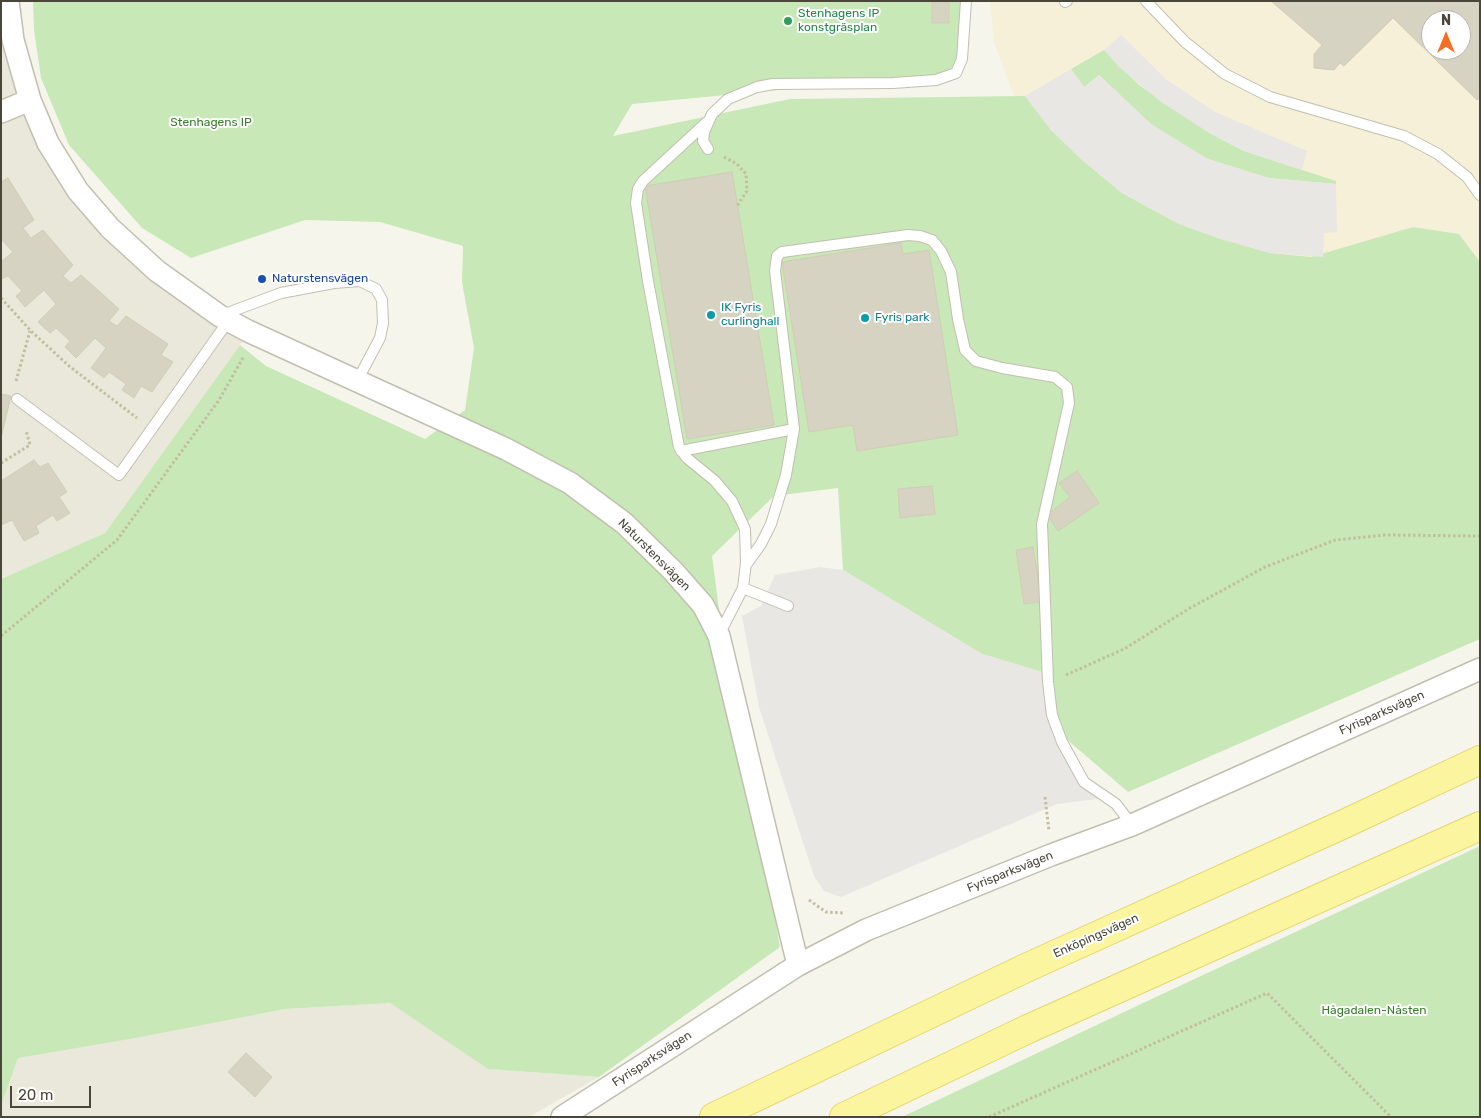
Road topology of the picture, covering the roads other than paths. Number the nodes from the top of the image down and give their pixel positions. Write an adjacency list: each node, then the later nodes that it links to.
1 (8, 1): 4 (street, Naturstensvägen)
2 (966, 1): 6 (lane)
3 (1146, 1): 8 (lane)
4 (30, 100): 5 (street); 9 (street, Naturstensvägen)
5 (1, 112)
6 (707, 122): 7 (lane); 13 (lane)
7 (708, 149)
8 (1480, 195)
9 (224, 318): 10 (street, Naturstensvägen); 10 (lane); 11 (lane)
10 (357, 381): 17 (street, Naturstensvägen)
11 (17, 399)
12 (794, 429): 13 (lane); 14 (lane); 20 (lane)
13 (681, 451): 14 (lane)
14 (746, 565): 15 (lane)
15 (743, 588): 16 (lane); 17 (lane)
16 (788, 606)
17 (719, 636): 22 (street, Naturstensvägen)
18 (1480, 669): 20 (street, Fyrisparksvägen)
19 (1480, 760): 24 (main road, Enköpingsvägen)
20 (1132, 825): 22 (street, Fyrisparksvägen)
21 (1480, 826): 25 (main road)
22 (798, 965): 23 (street, Fyrisparksvägen)
23 (562, 1117)
24 (714, 1117)
25 (844, 1117)

